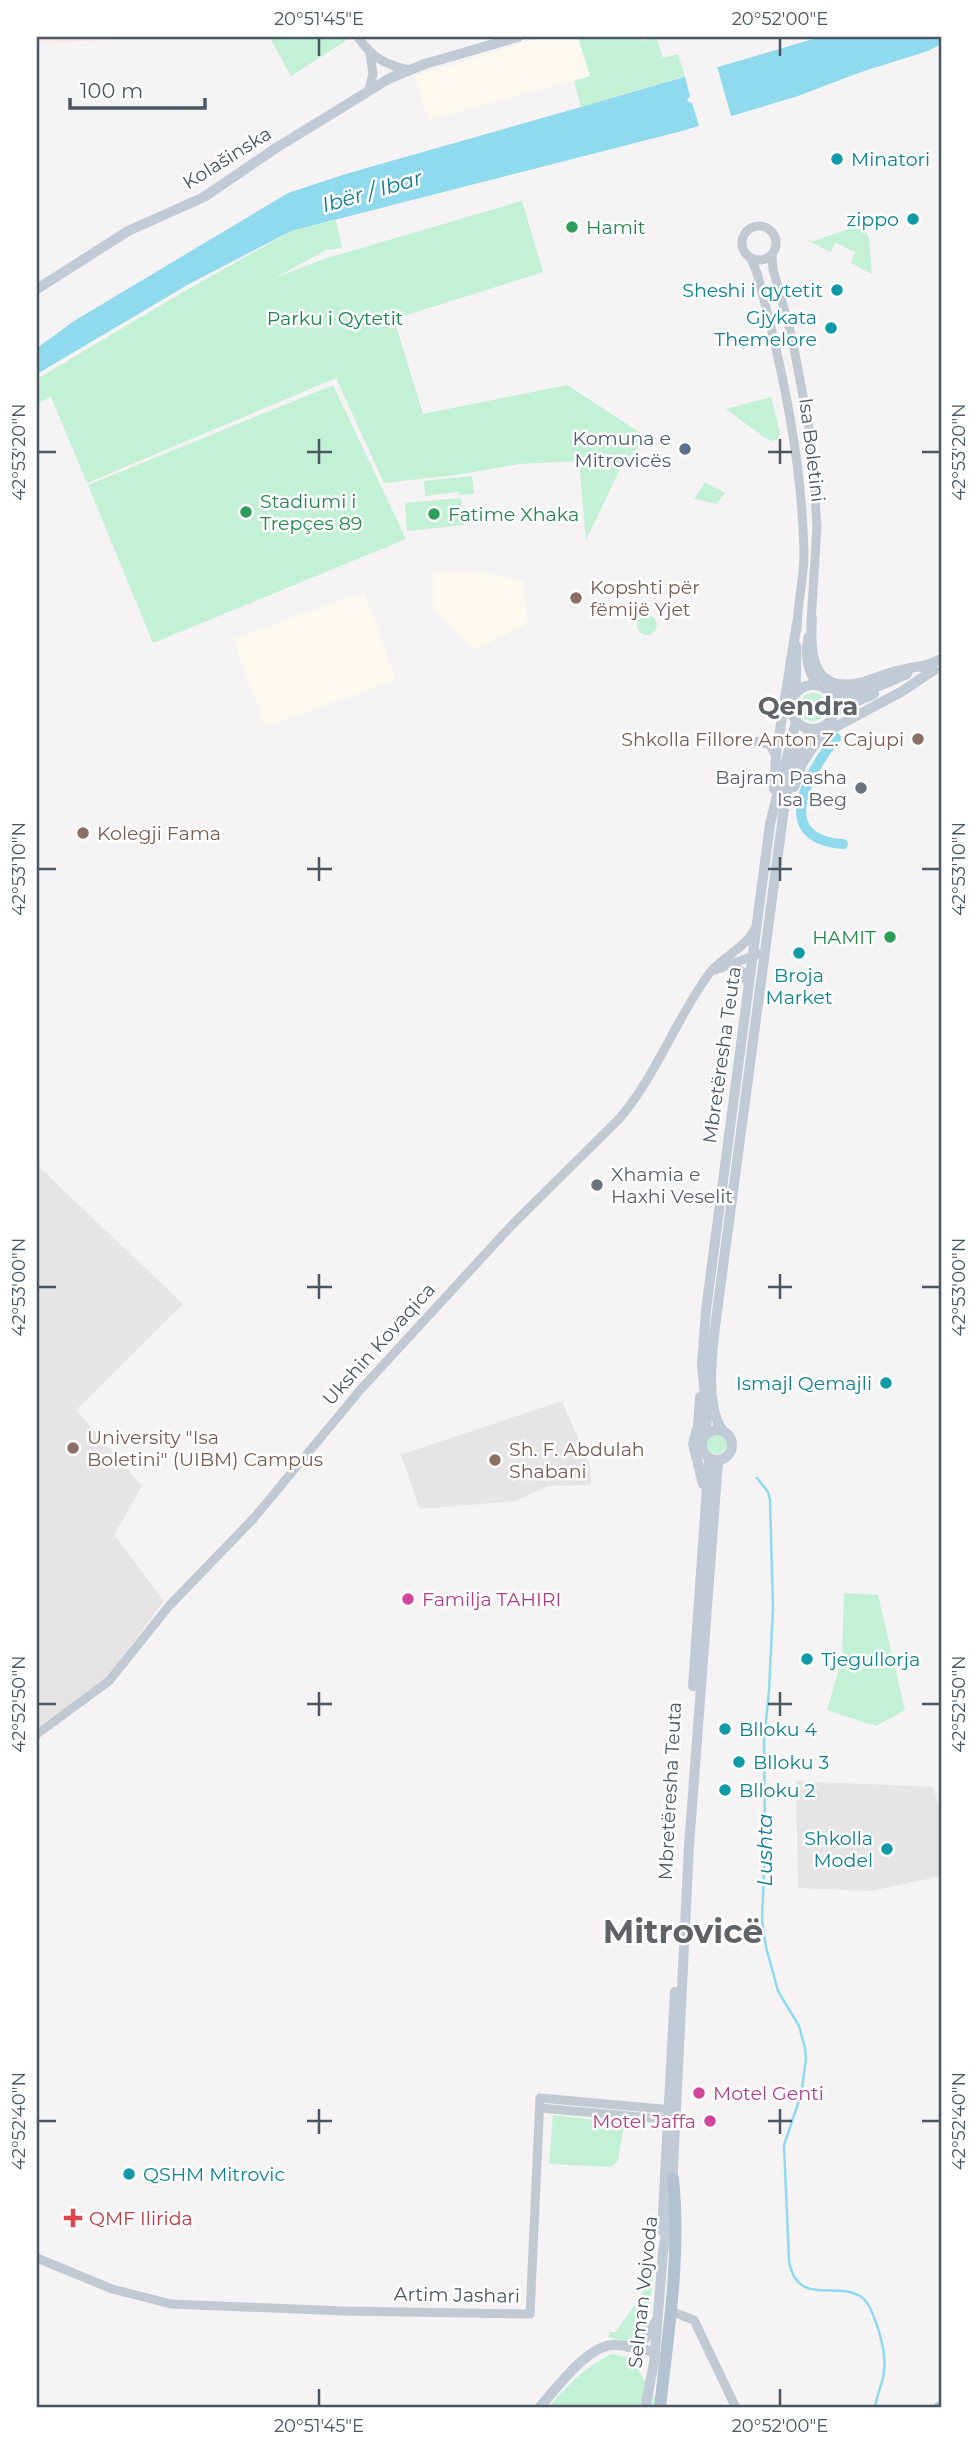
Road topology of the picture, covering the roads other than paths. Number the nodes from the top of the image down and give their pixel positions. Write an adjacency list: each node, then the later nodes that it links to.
1 (358, 37): 3 (street)
2 (519, 37): 4 (main road, Kolašinska)
3 (370, 54): 4 (street); 5 (street)
4 (409, 70): 5 (main road, Kolašinska)
5 (369, 89): 8 (main road, Kolašinska)
6 (772, 255): 7 (street); 7 (street); 9 (street, Isa Boletini)
7 (751, 259): 10 (street, Isa Boletini)
8 (37, 289)
9 (811, 618): 12 (main road); 13 (street, Isa Boletini)
10 (797, 623): 14 (street, Isa Boletini); 19 (main road)
11 (941, 659): 12 (main road)
12 (934, 667): 13 (main road); 15 (main road); 21 (main road)
13 (822, 687): 14 (main road); 15 (main road)
14 (796, 692): 16 (main road)
15 (835, 711): 17 (main road)
16 (796, 722): 17 (main road); 20 (main road, Mbretëresha Teuta)
17 (814, 729): 21 (main road, Mbretëresha Teuta)
18 (757, 742): 19 (main road)
19 (776, 755): 20 (main road)
20 (774, 806): 22 (main road, Mbretëresha Teuta)
21 (782, 829): 23 (main road, Mbretëresha Teuta)
22 (756, 925): 23 (main road, Mbretëresha Teuta); 25 (street, Ukshin Kovaqica)
23 (759, 954): 24 (street, Ukshin Kovaqica); 26 (main road, Mbretëresha Teuta); 28 (main road, Mbretëresha Teuta)
24 (727, 964): 25 (street, Ukshin Kovaqica); 26 (street)
25 (698, 990): 32 (street, Ukshin Kovaqica)
26 (750, 990): 27 (main road, Mbretëresha Teuta)
27 (702, 1364): 29 (main road, Mbretëresha Teuta); 31 (main road)
28 (724, 1432): 29 (main road); 30 (main road)
29 (704, 1437): 30 (main road)
30 (714, 1460): 31 (main road, Mbretëresha Teuta); 33 (main road, Mbretëresha Teuta)
31 (705, 1490): 33 (main road, Mbretëresha Teuta)
32 (37, 1734)
33 (672, 2115): 34 (main road, Mbretëresha Teuta); 35 (main road, Mbretëresha Teuta); 36 (street, Artim Jashari)
34 (673, 2179): 35 (main road, Selman Vojvoda); 37 (main road)
35 (663, 2252): 38 (main road, Selman Vojvoda)
36 (37, 2258)
37 (670, 2311): 43 (main road); 44 (street)
38 (658, 2319): 39 (main road); 40 (main road, Selman Vojvoda)
39 (628, 2347): 40 (main road); 41 (main road)
40 (655, 2351): 42 (main road, Selman Vojvoda)
41 (539, 2408)
42 (645, 2408)
43 (660, 2408)
44 (736, 2408)

